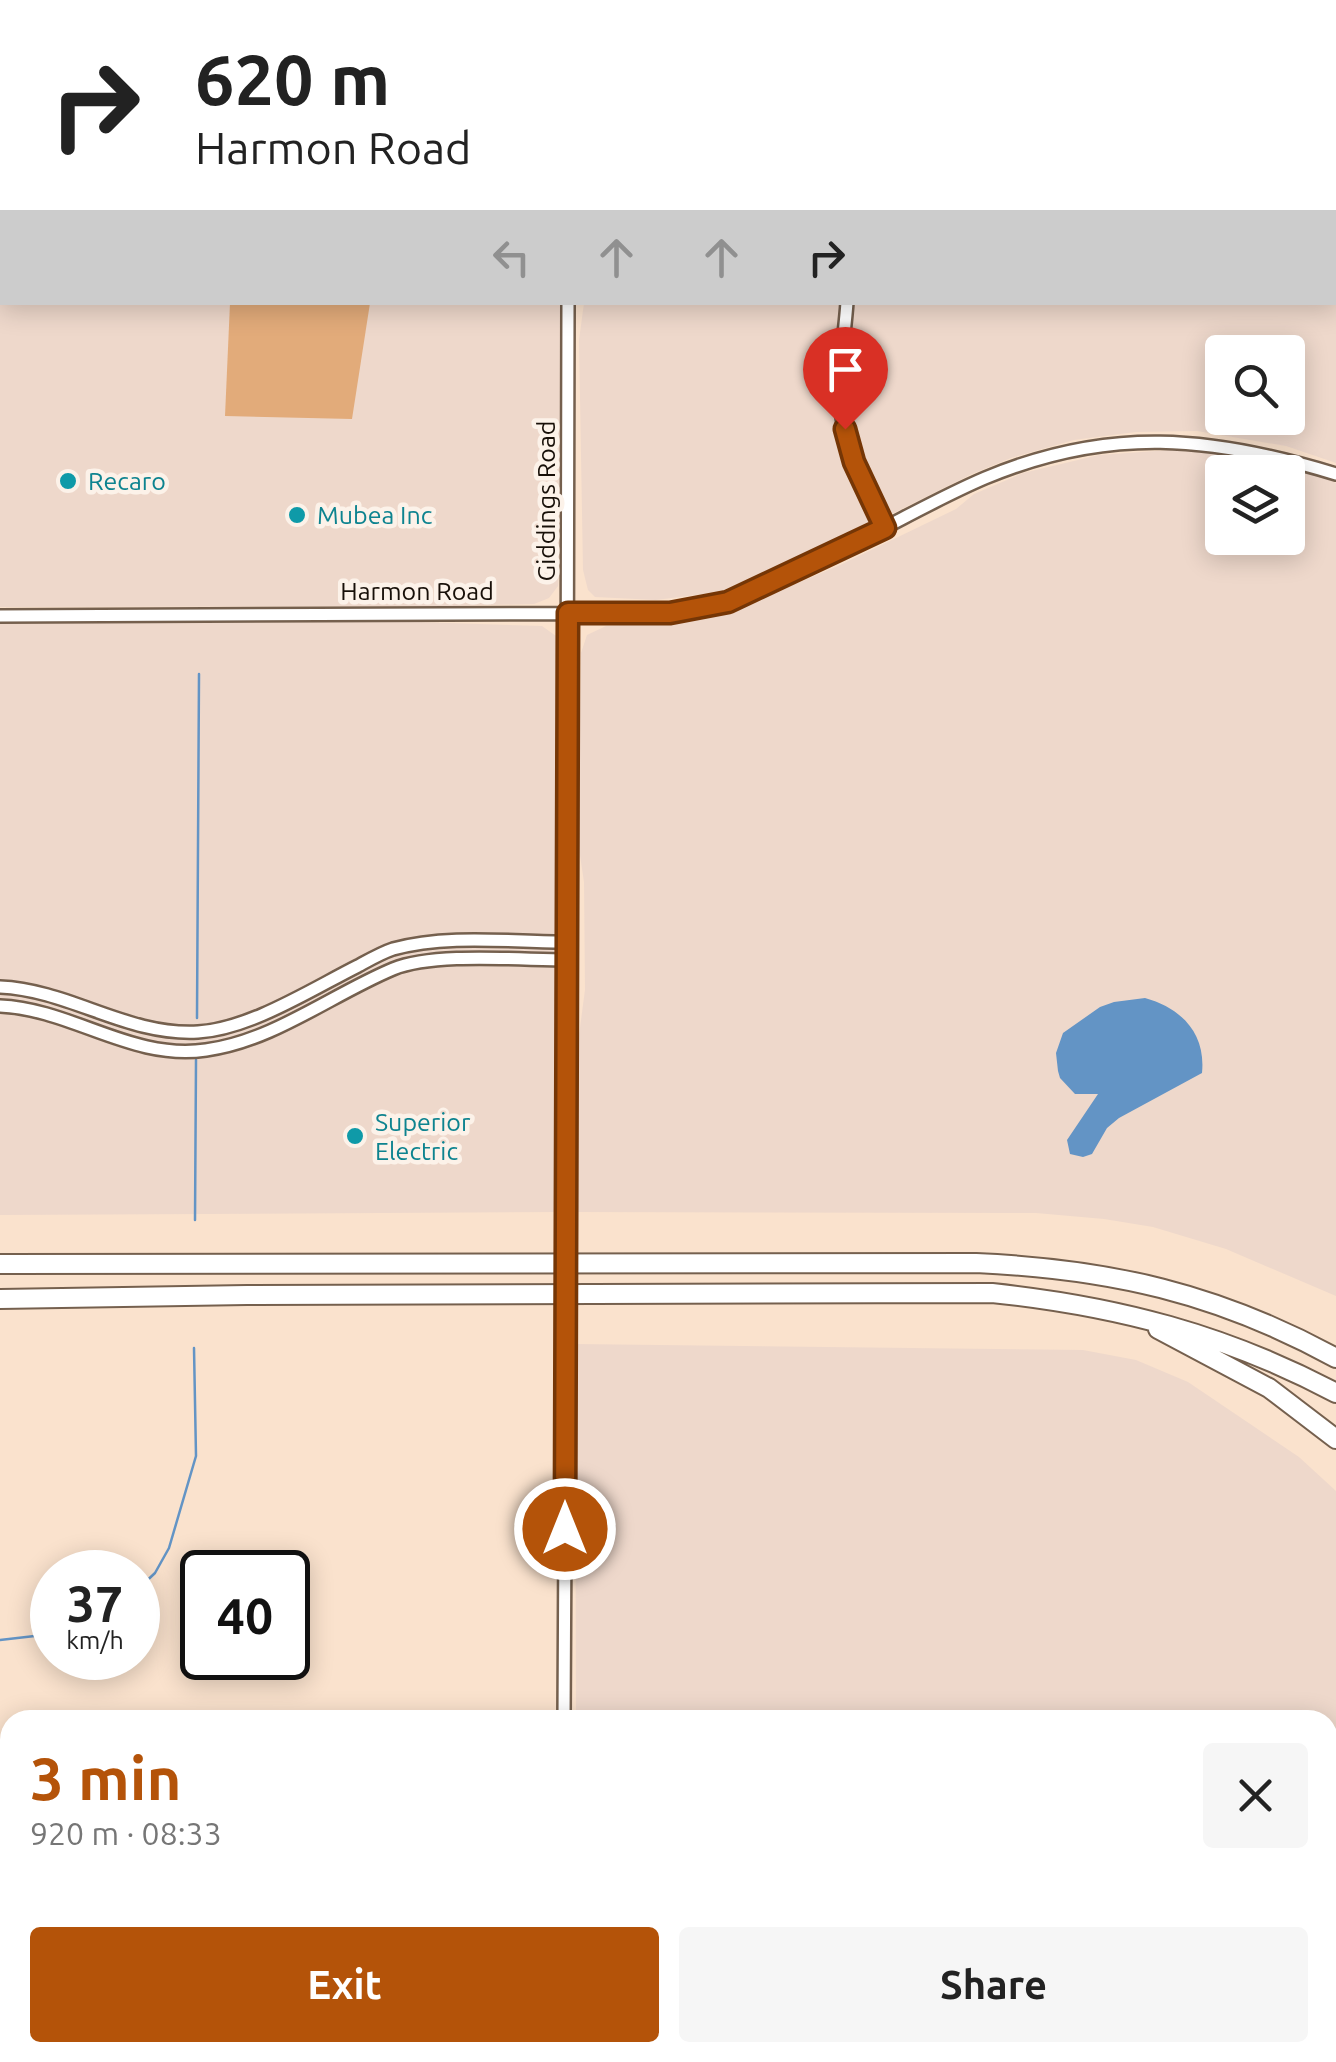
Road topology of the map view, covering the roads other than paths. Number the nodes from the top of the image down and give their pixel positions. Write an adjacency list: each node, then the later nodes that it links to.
1 (568, 305): 5 (street, Giddings Road)
2 (846, 305): 4 (street)
3 (1336, 474): 4 (street, Harmon Road)
4 (885, 528): 5 (street, Harmon Road)
5 (568, 613): 6 (street, Harmon Road); 7 (street, Giddings Road)
6 (0, 616)
7 (567, 942): 8 (street, Giddings Road); 9 (street)
8 (567, 960): 10 (street); 17 (street, Giddings Road, bridge)
9 (0, 987)
10 (0, 1006)
11 (0, 1264): 14 (highway)
12 (0, 1299): 13 (highway)
13 (1131, 1315): 15 (highway); 16 (highway)
14 (1336, 1358)
15 (1336, 1393)
16 (1336, 1439)
17 (564, 1710)

